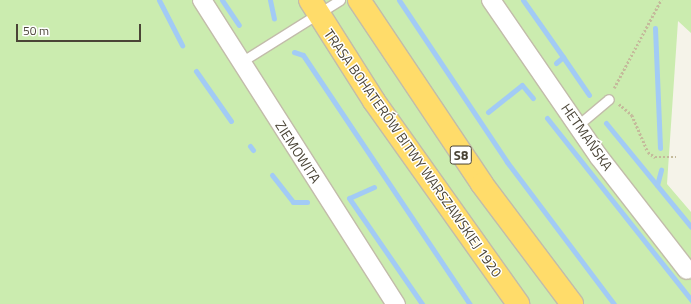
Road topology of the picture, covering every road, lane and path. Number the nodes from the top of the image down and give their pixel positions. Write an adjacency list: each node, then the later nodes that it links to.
1 (202, 0): 7 (street, ZIEMOWITA)
2 (340, 0): 6 (lane)
3 (359, 0): 14 (highway, S8)
4 (491, 0): 9 (street, HETMAŃSKA)
5 (661, 0): 8 (path)
6 (314, 7): 7 (lane); 13 (highway, TRASA BOHATERÓW BITWY WARSZAWSKIEJ 1920)
7 (241, 62): 12 (street, ZIEMOWITA)
8 (609, 99): 9 (lane); 10 (path)
9 (578, 125): 11 (street, HETMAŃSKA)
10 (676, 157)
11 (689, 272)
12 (396, 304)
13 (518, 304)
14 (572, 304)

